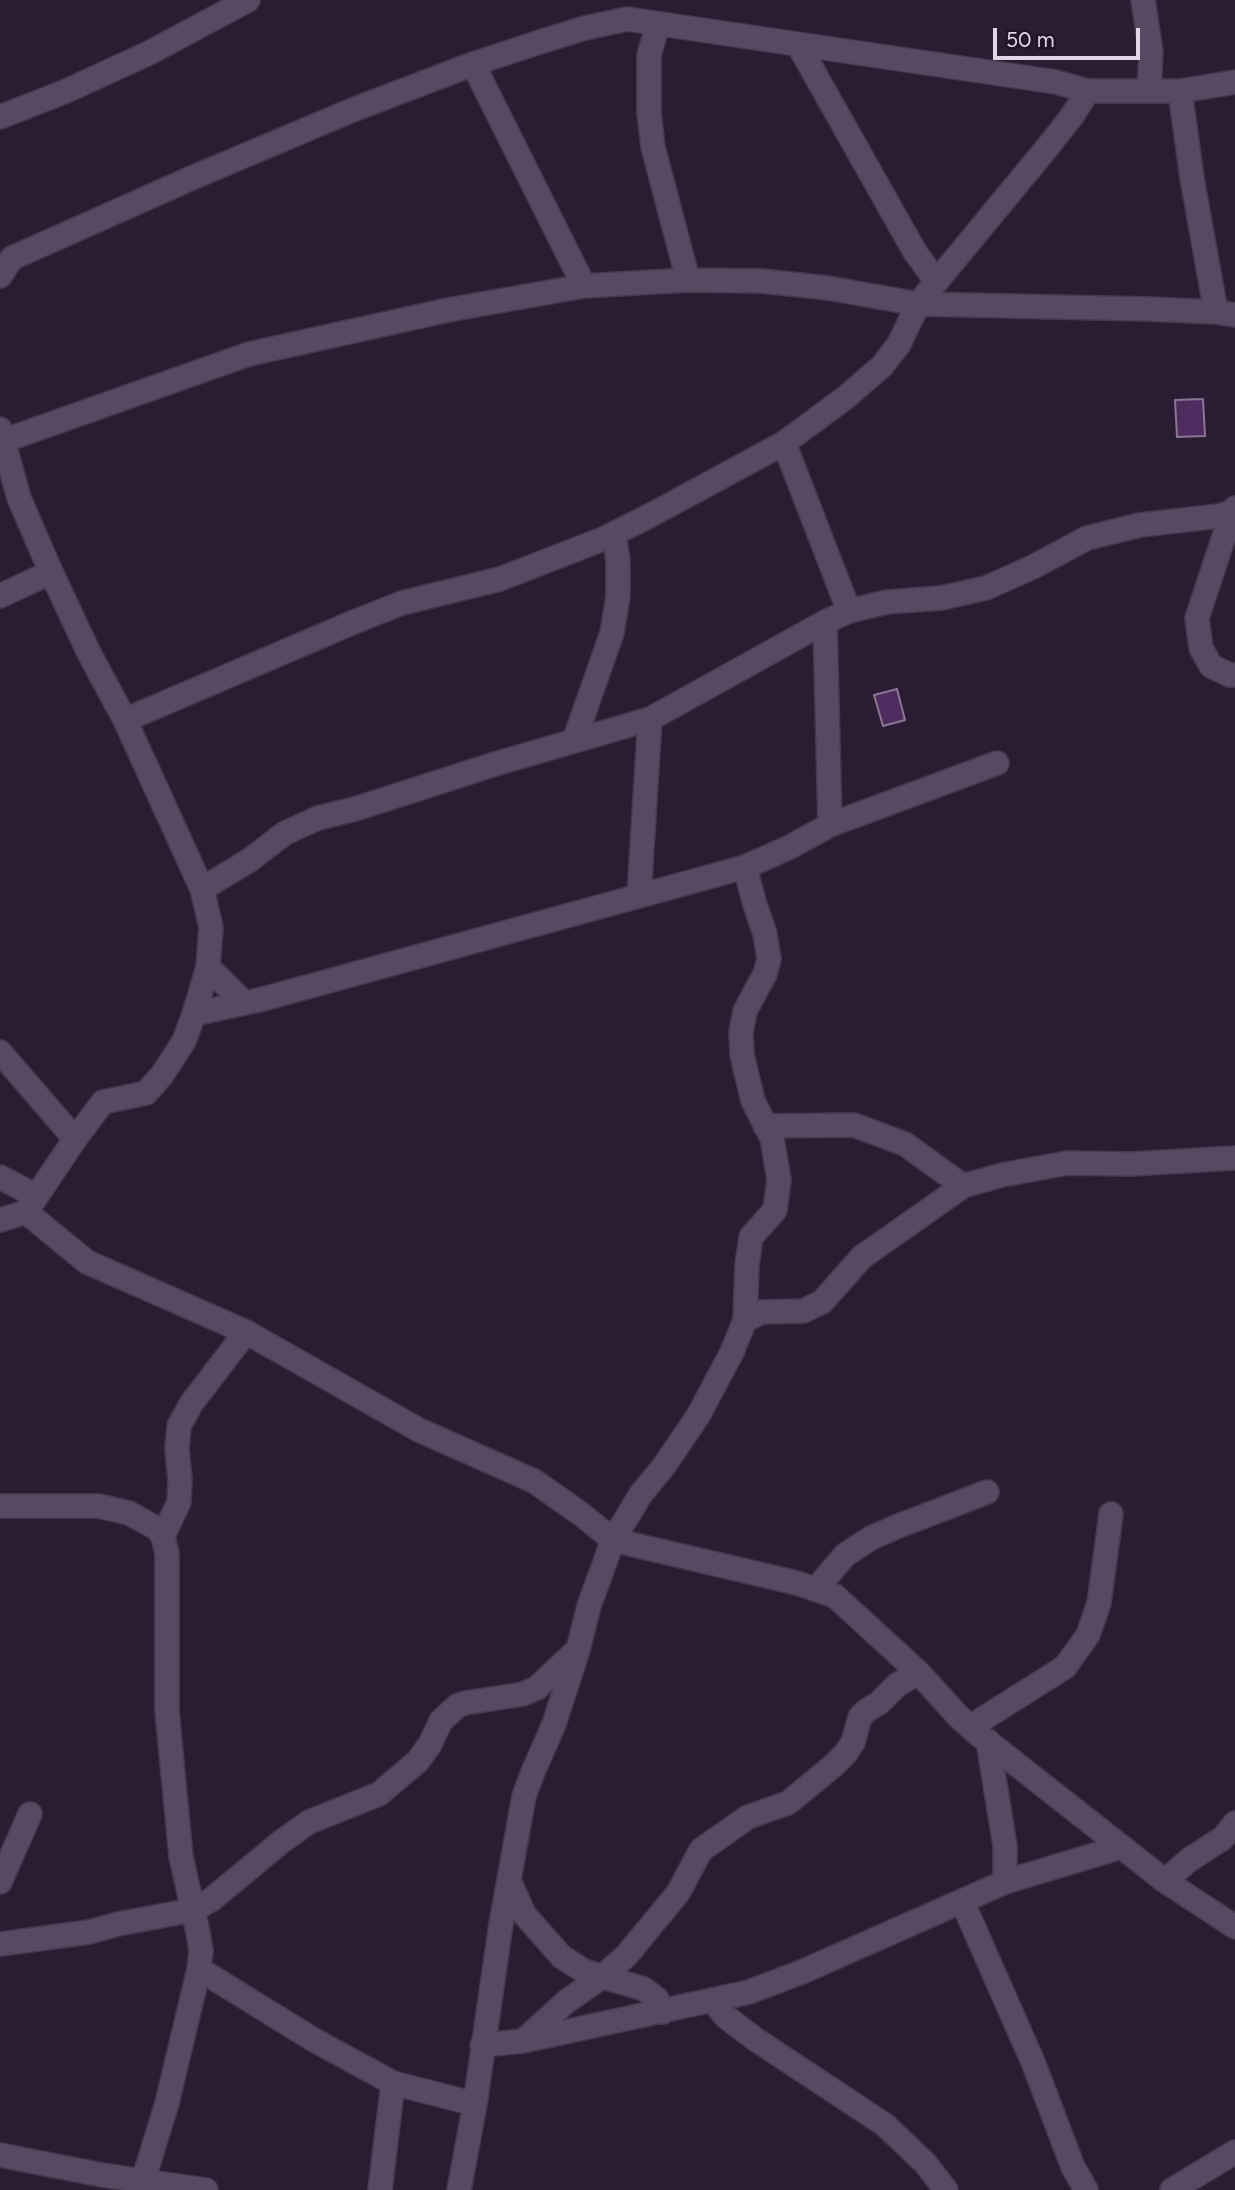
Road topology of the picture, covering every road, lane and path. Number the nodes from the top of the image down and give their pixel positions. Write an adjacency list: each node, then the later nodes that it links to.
1 (248, 0): 11 (street)
2 (1143, 0): 8 (street)
3 (629, 10): 4 (street); 6 (street)
4 (658, 24): 5 (street); 13 (street)
5 (799, 46): 9 (street); 14 (street)
6 (473, 64): 12 (street); 15 (street)
7 (1235, 82): 10 (street)
8 (1149, 90): 9 (street); 10 (street)
9 (1088, 91): 14 (street)
10 (1180, 91): 17 (street)
11 (0, 117)
12 (4, 263)
13 (688, 280): 15 (street); 16 (street)
14 (936, 281): 16 (street)
15 (584, 286): 18 (street)
16 (918, 304): 17 (street); 19 (street)
17 (1226, 314)
18 (2, 435): 22 (street)
19 (784, 443): 21 (street); 24 (street)
20 (1233, 510): 24 (street); 26 (street)
21 (614, 534): 28 (street); 29 (street)
22 (51, 572): 23 (street); 28 (street)
23 (0, 596)
24 (849, 611): 25 (street)
25 (825, 622): 27 (street); 31 (street)
26 (1235, 675)
27 (650, 719): 29 (street); 34 (street)
28 (125, 720): 33 (street)
29 (574, 741): 33 (street)
30 (997, 763): 31 (street)
31 (830, 825): 32 (street)
32 (745, 867): 34 (street); 39 (street)
33 (202, 889): 35 (street)
34 (639, 895): 36 (street)
35 (208, 967): 36 (street); 37 (street)
36 (244, 1003): 37 (street)
37 (194, 1014): 40 (street)
38 (0, 1052): 40 (street)
39 (765, 1126): 43 (street); 46 (street)
40 (75, 1139): 44 (street)
41 (1235, 1158): 43 (street)
42 (0, 1177): 44 (street)
43 (963, 1186): 46 (street)
44 (31, 1204): 45 (street); 47 (street)
45 (0, 1220)
46 (745, 1320): 52 (street)
47 (246, 1332): 51 (street); 52 (street)
48 (987, 1493): 53 (street)
49 (0, 1506): 51 (street)
50 (1111, 1514): 56 (street)
51 (163, 1536): 65 (street)
52 (613, 1541): 53 (street); 54 (street)
53 (817, 1588): 55 (street)
54 (578, 1650): 60 (street); 65 (street)
55 (919, 1673): 56 (street); 69 (street)
56 (979, 1734): 59 (street); 63 (street)
57 (30, 1815): 62 (street)
58 (1235, 1823): 61 (street)
59 (1121, 1847): 61 (street); 63 (street)
60 (509, 1880): 69 (street); 73 (street)
61 (1165, 1881): 66 (street)
62 (0, 1882)
63 (1005, 1882): 64 (street)
64 (962, 1901): 70 (street); 84 (street)
65 (194, 1910): 67 (street); 68 (street)
66 (1235, 1927)
67 (0, 1944)
68 (199, 1969): 74 (street); 78 (street)
69 (603, 1976): 71 (street); 72 (street)
70 (712, 2000): 71 (street); 83 (street)
71 (663, 2012): 72 (street)
72 (523, 2041): 73 (street)
73 (482, 2045): 75 (street)
74 (393, 2082): 75 (street); 81 (street)
75 (475, 2104): 82 (street)
76 (1235, 2152): 85 (street)
77 (0, 2155): 79 (street)
78 (143, 2181): 79 (street); 80 (street)
79 (104, 2182)
80 (206, 2190)
81 (380, 2190)
82 (459, 2190)
83 (946, 2190)
84 (1086, 2190)
85 (1172, 2190)

